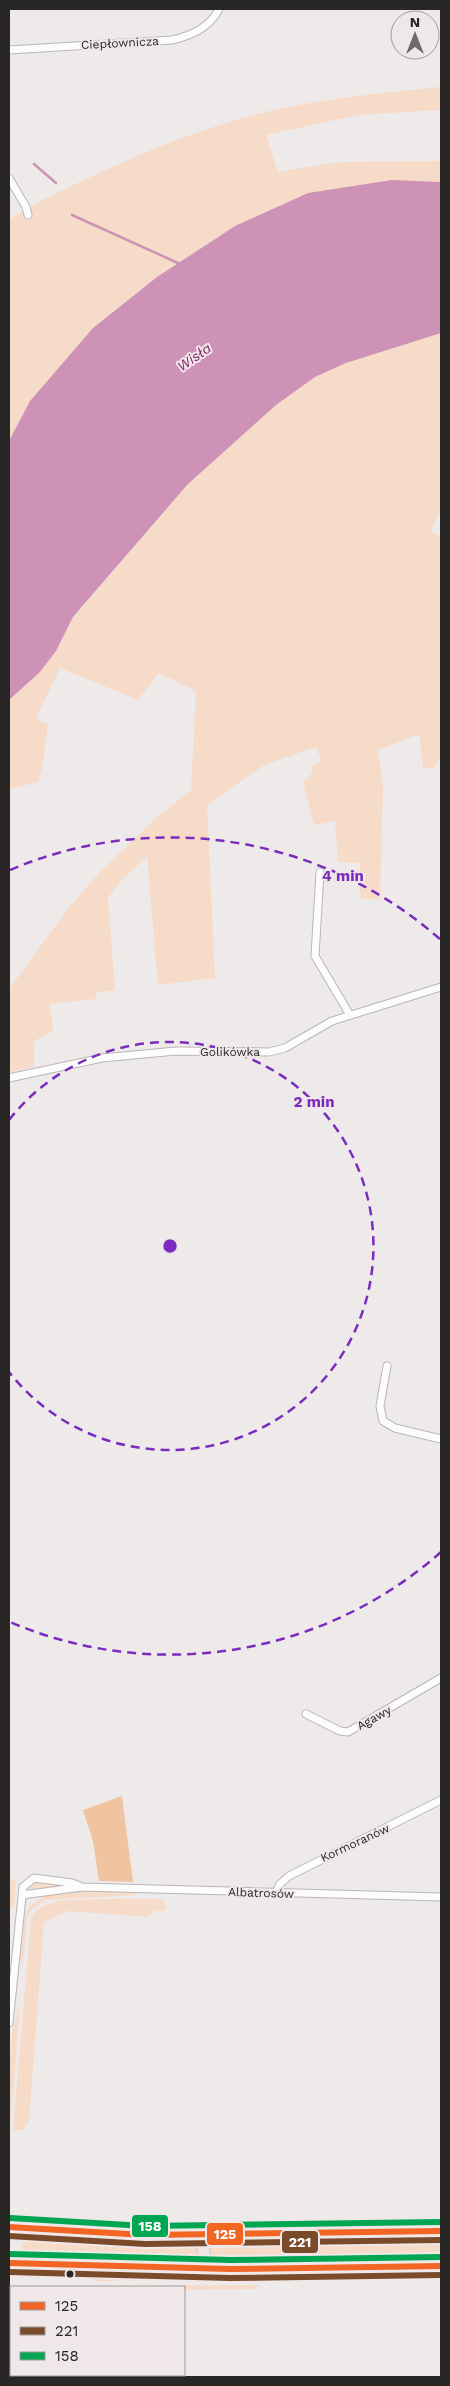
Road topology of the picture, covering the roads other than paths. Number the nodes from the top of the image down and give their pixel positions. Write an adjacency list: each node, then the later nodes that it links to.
1 (219, 9): 2 (street, Ciepłownicza)
2 (9, 50)
3 (9, 178): 4 (street)
4 (28, 215)
5 (320, 872): 7 (street)
6 (441, 987): 7 (street, Golikówka)
7 (350, 1015): 8 (street, Golikówka)
8 (9, 1078)
9 (388, 1366): 10 (street)
10 (441, 1439)
11 (441, 1679): 12 (street, Agawy)
12 (306, 1714)
13 (441, 1800): 15 (street, Kormoranów)
14 (82, 1887): 15 (street, Albatrosów); 16 (street, Albatrosów); 16 (street, Albatrosów)
15 (275, 1894): 17 (street, Albatrosów)
16 (22, 1895): 18 (street, Albatrosów)
17 (441, 1897)
18 (9, 2023)
19 (9, 2227): 21 (main road)
20 (439, 2232): 21 (main road)
21 (218, 2236): 24 (main road)
22 (9, 2263): 24 (main road)
23 (439, 2266): 24 (main road)
24 (230, 2269)

